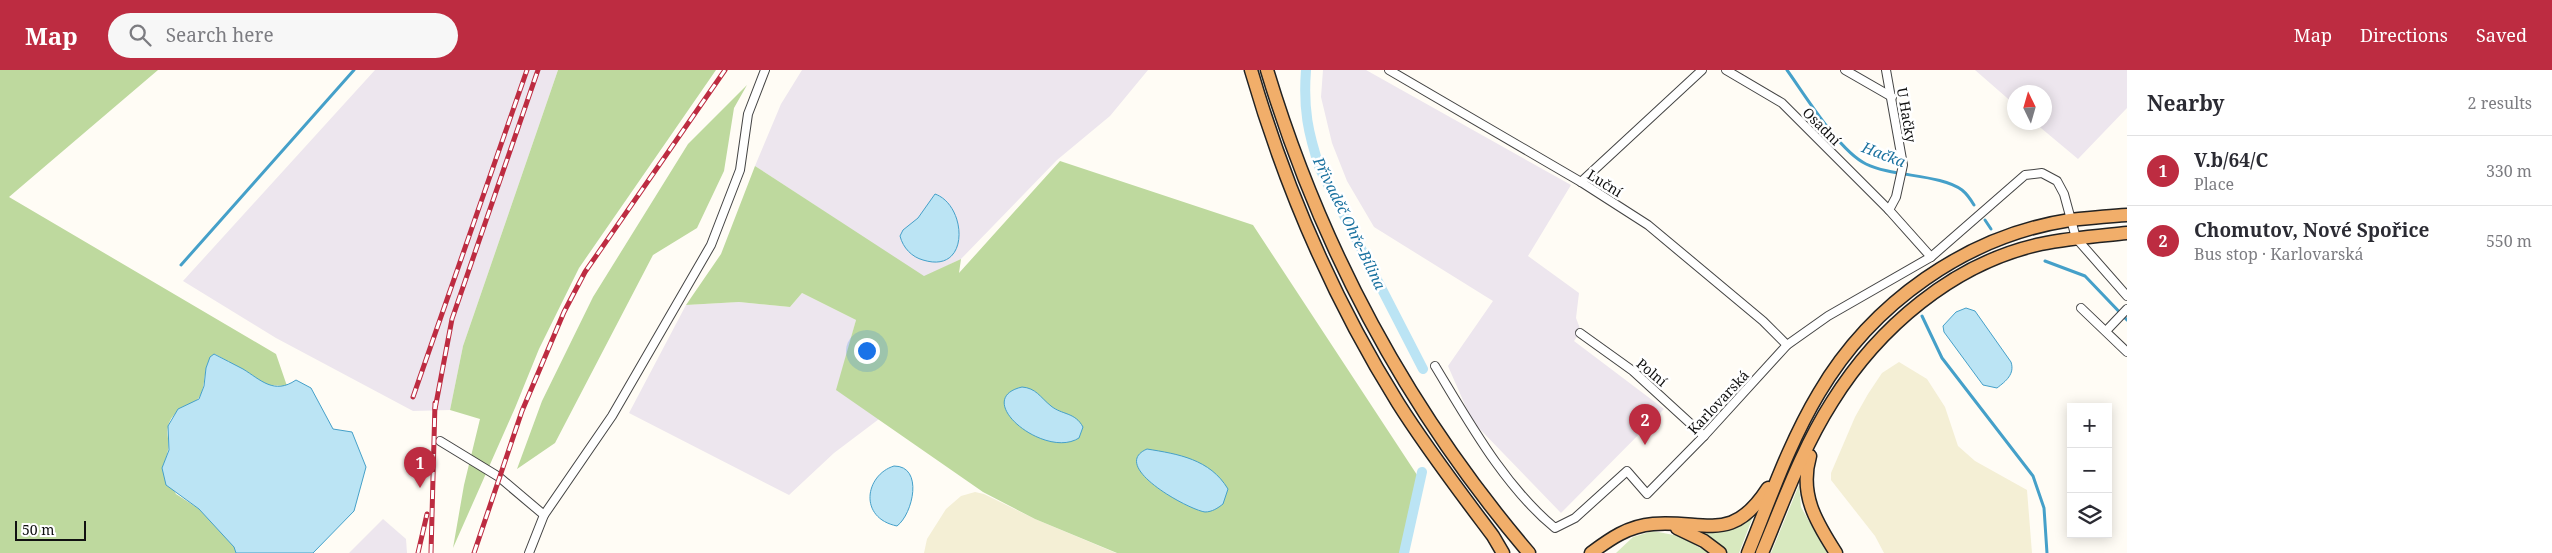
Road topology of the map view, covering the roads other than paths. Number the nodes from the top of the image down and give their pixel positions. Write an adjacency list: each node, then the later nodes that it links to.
1 (766, 70): 29 (street)
2 (1251, 70): 31 (highway)
3 (1267, 70): 33 (highway)
4 (1389, 70): 10 (street, Luční)
5 (1702, 70): 10 (street)
6 (1726, 70): 11 (street, Osadní)
7 (1845, 70): 9 (street)
8 (1886, 70): 9 (street, U Hačky)
9 (1892, 97): 11 (street, U Hačky)
10 (1581, 182): 22 (street, Luční)
11 (1889, 210): 16 (street, Osadní)
12 (2127, 214): 13 (highway)
13 (2070, 220): 15 (street); 16 (street, Karlovarská); 28 (highway)
14 (2127, 233): 15 (highway)
15 (2076, 238): 17 (street); 25 (highway)
16 (1931, 257): 22 (street, Karlovarská)
17 (2127, 296)
18 (2081, 308): 20 (street)
19 (2126, 310): 20 (street)
20 (2108, 329): 23 (street)
21 (1580, 334): 26 (street, Polní)
22 (1787, 344): 26 (street, Karlovarská)
23 (2127, 352)
24 (1435, 366): 26 (street, Karlovarská)
25 (1818, 427): 43 (highway); 44 (highway)
26 (1704, 436)
27 (440, 441): 29 (street)
28 (1784, 462): 30 (highway); 42 (highway)
29 (544, 515): 34 (street)
30 (1652, 524): 32 (highway); 41 (highway)
31 (1486, 527): 35 (highway); 36 (highway)
32 (1637, 527): 39 (highway); 40 (highway)
33 (1514, 535): 37 (highway); 38 (highway)
34 (529, 553)
35 (1503, 553)
36 (1510, 553)
37 (1530, 553)
38 (1536, 553)
39 (1592, 553)
40 (1607, 553)
41 (1720, 553)
42 (1748, 553)
43 (1762, 553)
44 (1836, 553)

